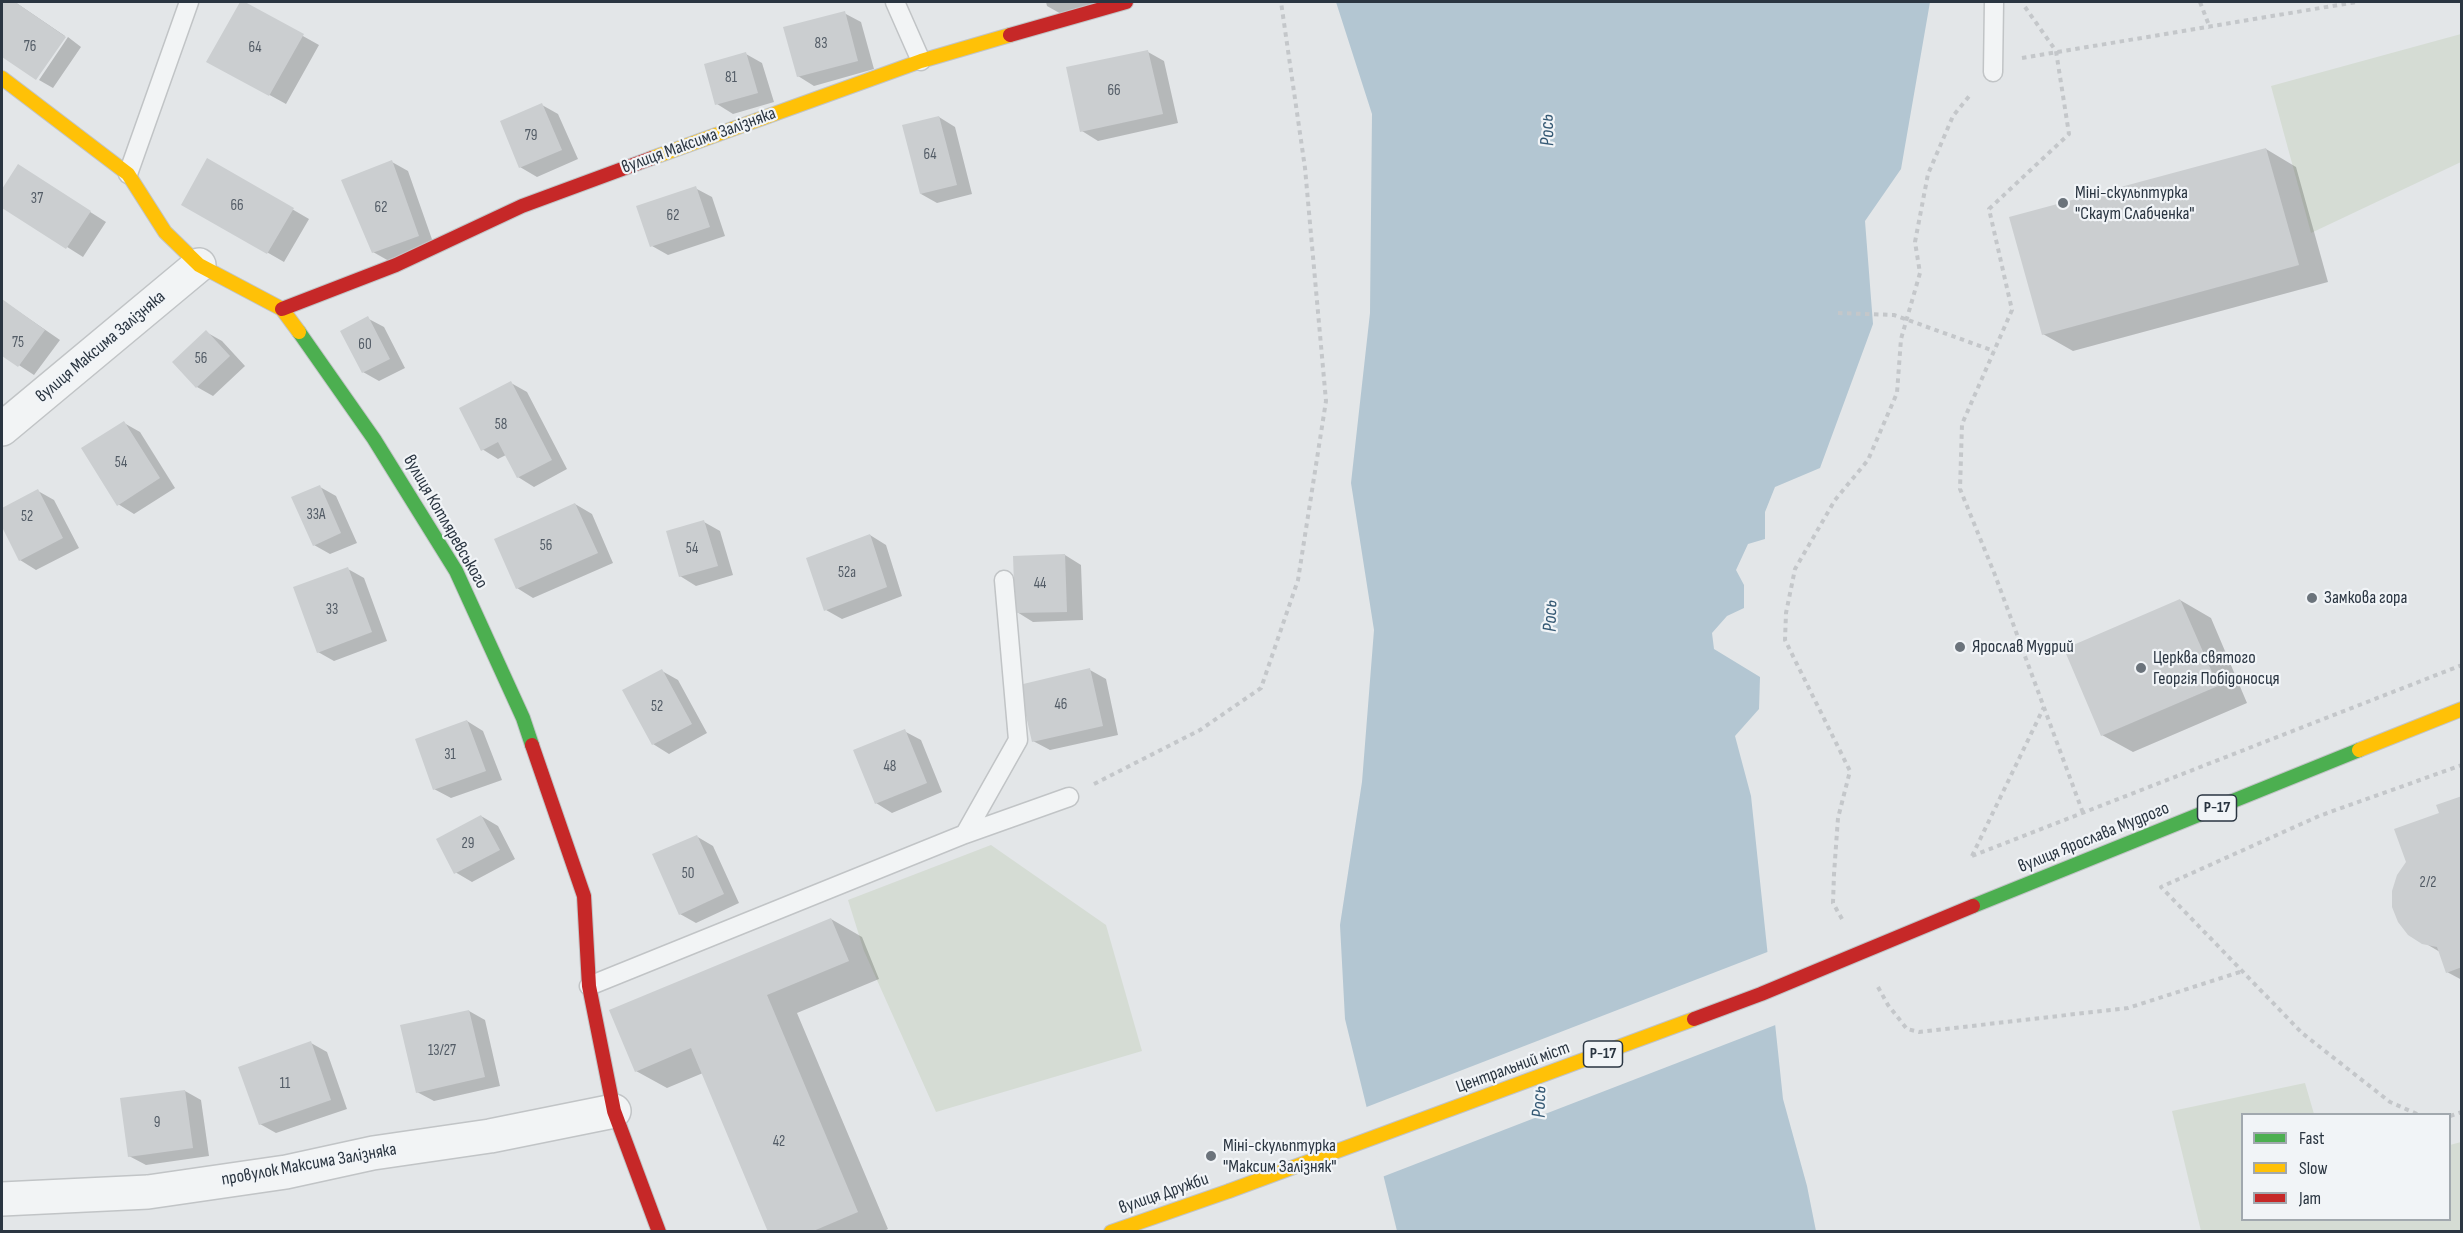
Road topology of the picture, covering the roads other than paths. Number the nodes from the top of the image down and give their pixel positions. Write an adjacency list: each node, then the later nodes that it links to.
1 (189, 2): 8 (lane)
2 (895, 2): 5 (lane)
3 (1126, 2): 5 (street, вулиця Максима Залізняка)
4 (1994, 2): 6 (lane)
5 (921, 61): 10 (street, вулиця Максима Залізняка)
6 (1994, 72)
7 (2, 78): 8 (street, вулиця Котляревського)
8 (128, 174): 9 (street, вулиця Котляревського)
9 (199, 264): 10 (street, вулиця Котляревського); 11 (street, вулиця Максима Залізняка)
10 (282, 309): 17 (street, вулиця Котляревського)
11 (2, 429)
12 (1005, 580): 15 (lane)
13 (2462, 709): 16 (street, вулиця Ярослава Мудрого / Р-17)
14 (1069, 797): 15 (lane)
15 (965, 834): 17 (lane)
16 (1973, 906): 19 (street, Центральний міст / Р-17, bridge)
17 (589, 986): 18 (street, вулиця Котляревського)
18 (614, 1111): 20 (street, провулок Максима Залізняка); 21 (street, вулиця Котляревського)
19 (1229, 1191): 22 (street, вулиця Дружби / Р-17)
20 (2, 1199)
21 (658, 1232)
22 (1111, 1232)

